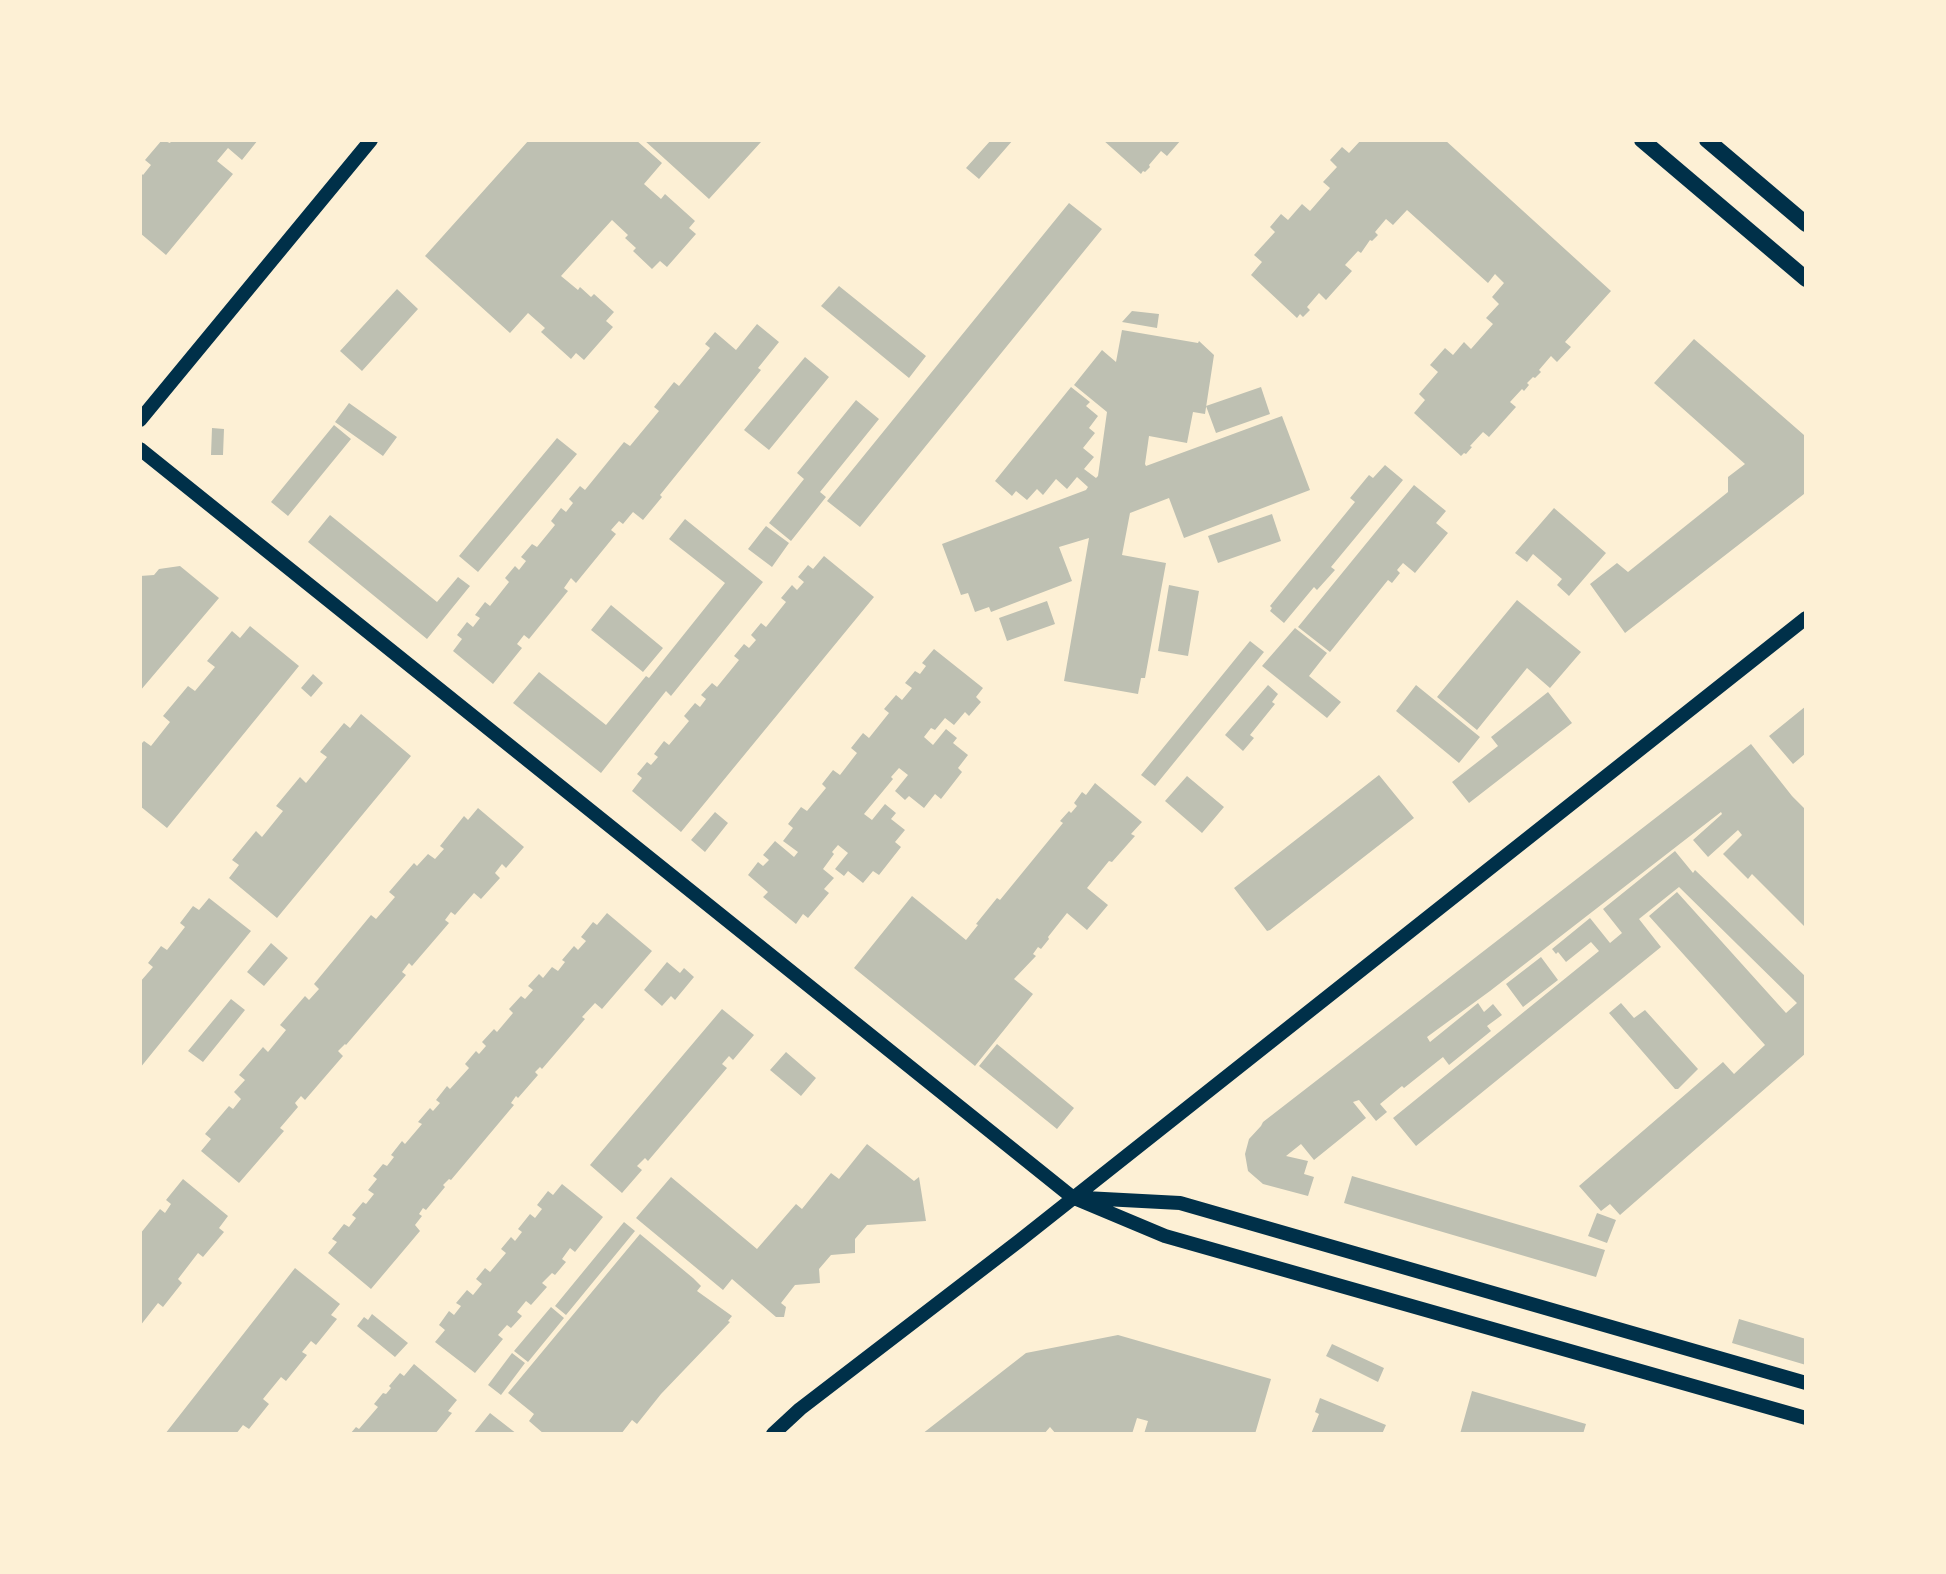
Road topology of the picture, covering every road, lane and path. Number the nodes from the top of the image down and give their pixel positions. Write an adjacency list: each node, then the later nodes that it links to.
1 (371, 140): 6 (street)
2 (1642, 140): 5 (main road)
3 (1707, 140): 4 (main road)
4 (1806, 224)
5 (1806, 279)
6 (140, 420)
7 (140, 449): 9 (street)
8 (1806, 618): 9 (street)
9 (1072, 1197): 10 (street); 11 (street); 12 (street)
10 (1806, 1383)
11 (1806, 1418)
12 (773, 1434)

